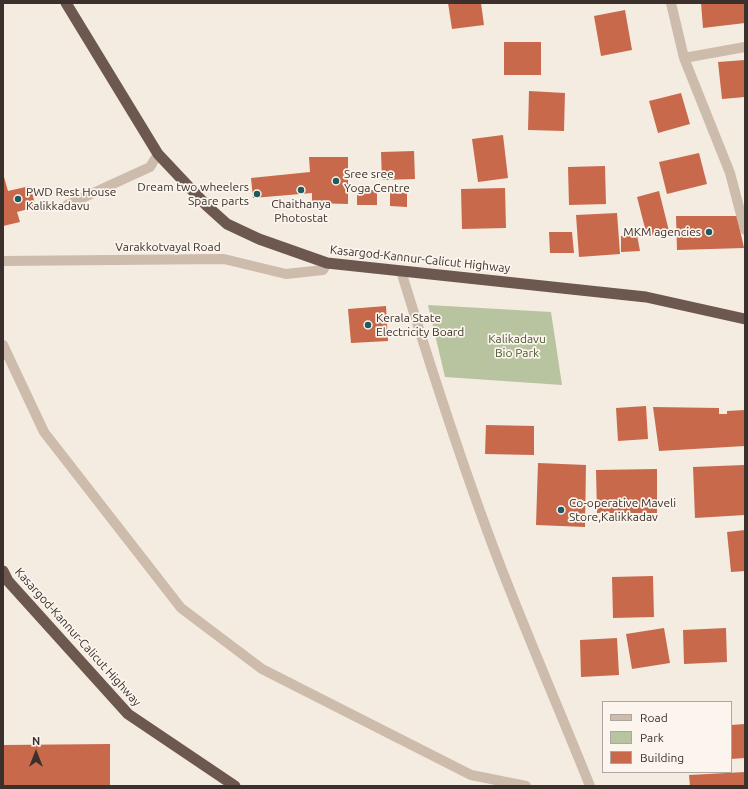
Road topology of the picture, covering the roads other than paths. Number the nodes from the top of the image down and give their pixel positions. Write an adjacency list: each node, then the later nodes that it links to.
1 (66, 3): 5 (highway, Kasargod-Kannur-Calicut Highway)
2 (671, 3): 4 (street)
3 (745, 47): 4 (street)
4 (684, 58): 7 (street)
5 (158, 154): 6 (street); 9 (highway, Kasargod-Kannur-Calicut Highway)
6 (67, 206)
7 (745, 230)
8 (3, 261): 9 (street, Varakkotvayal Road)
9 (327, 263): 10 (highway, Kasargod-Kannur-Calicut Highway)
10 (400, 271): 11 (highway, Kasargod-Kannur-Calicut Highway); 16 (street)
11 (745, 319)
12 (3, 345): 15 (street)
13 (3, 571): 14 (highway, Kasargod-Kannur-Calicut Highway)
14 (235, 786)
15 (526, 786)
16 (590, 786)

